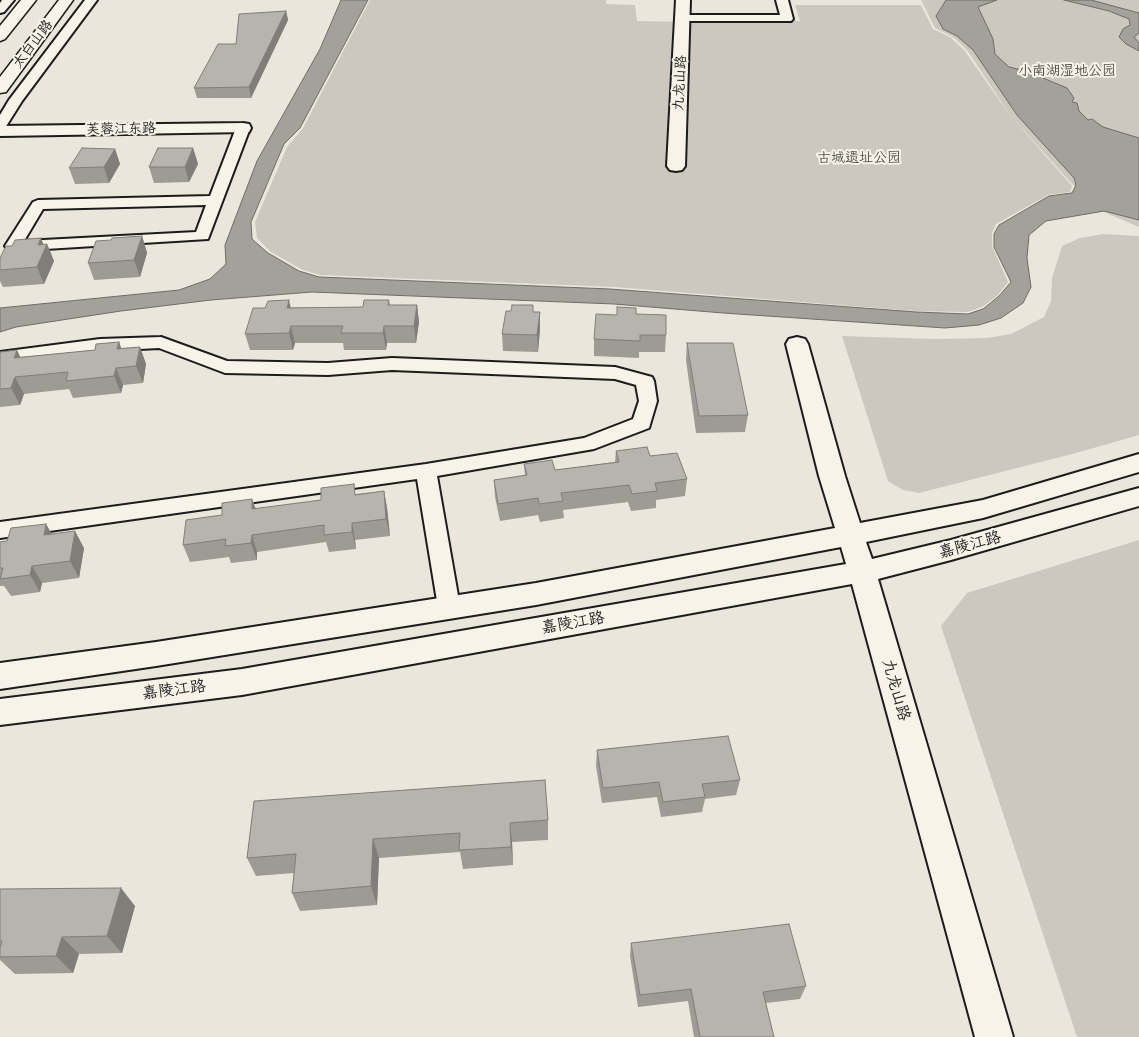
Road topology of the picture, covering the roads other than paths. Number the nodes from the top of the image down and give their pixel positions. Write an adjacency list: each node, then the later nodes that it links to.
1 (8, 0): 7 (street)
2 (29, 0): 9 (main road, 太白山路)
3 (66, 0): 10 (main road, 太白山路)
4 (90, 0): 11 (street)
5 (683, 0): 8 (street, 九龙山路)
6 (782, 0): 8 (street)
7 (0, 10)
8 (684, 18): 14 (street, 九龙山路)
9 (0, 36)
10 (0, 88)
11 (0, 126)
12 (243, 128): 13 (street, 芙蓉江东路); 15 (street)
13 (0, 131)
14 (676, 166)
15 (215, 200): 15 (street)
16 (797, 344): 22 (street, 九龙山路)
17 (0, 358): 19 (street)
18 (1139, 463): 22 (street, 嘉陵江路)
19 (426, 472): 21 (street); 24 (street)
20 (1139, 497): 23 (street, 嘉陵江路)
21 (0, 530)
22 (850, 535): 23 (street, 九龙山路); 24 (street, 嘉陵江路)
23 (862, 572): 26 (street, 嘉陵江路); 27 (street, 九龙山路)
24 (448, 607): 25 (street, 嘉陵江路)
25 (0, 676)
26 (0, 712)
27 (994, 1037)

